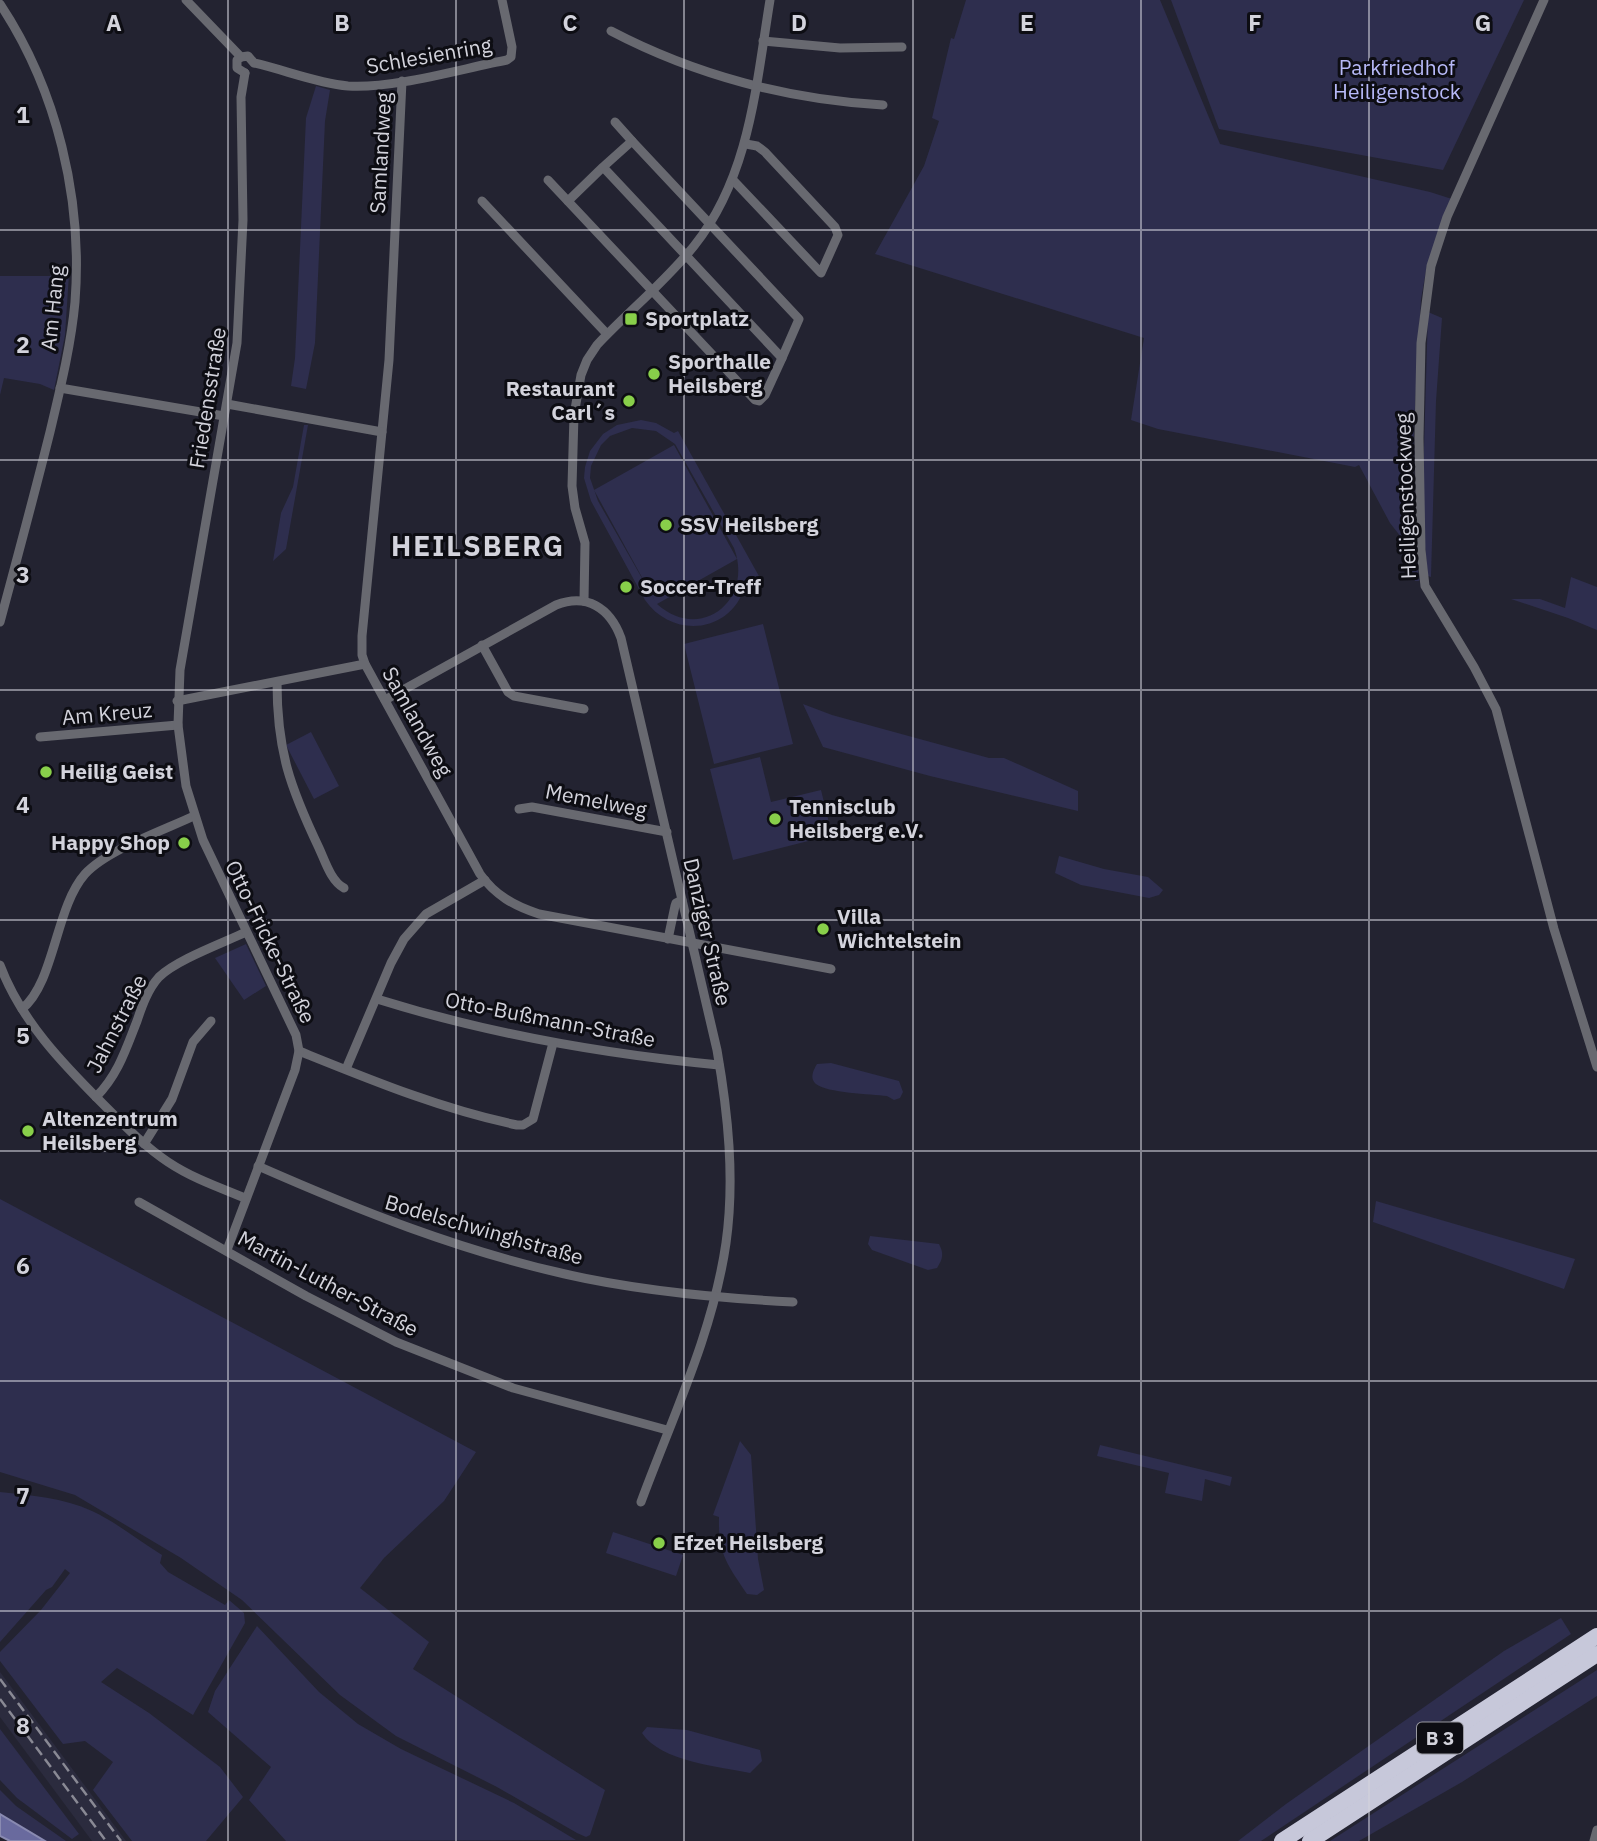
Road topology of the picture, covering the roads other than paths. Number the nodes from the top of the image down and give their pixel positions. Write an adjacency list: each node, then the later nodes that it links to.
1 (186, 0): 9 (street, Schlesienring)
2 (502, 0): 12 (street, Schlesienring)
3 (769, 0): 7 (street)
4 (1544, 0): 59 (street, Heiligenstockweg)
5 (0, 4): 28 (street, Am Hang)
6 (611, 31): 13 (street)
7 (763, 41): 8 (street); 13 (street)
8 (902, 47)
9 (240, 57): 10 (street, Schlesienring); 11 (street, Schlesienring)
10 (254, 63): 11 (street); 12 (street, Schlesienring)
11 (246, 73): 29 (street, Friedensstraße)
12 (402, 81): 31 (street, Samlandweg)
13 (756, 85): 14 (street); 17 (street)
14 (883, 105)
15 (615, 122): 16 (street)
16 (632, 141): 18 (street); 23 (street)
17 (746, 144): 20 (street); 20 (street)
18 (603, 167): 22 (street); 24 (street)
19 (548, 180): 22 (street)
20 (733, 180): 23 (street)
21 (482, 201): 26 (street)
22 (568, 201): 25 (street)
23 (710, 224): 24 (street); 27 (street)
24 (685, 256): 25 (street); 27 (street)
25 (652, 290): 26 (street); 27 (street)
26 (607, 334): 32 (street)
27 (782, 358)
28 (60, 388): 30 (street); 33 (street, Am Hang)
29 (227, 404): 30 (street, Friedensstraße); 31 (street)
30 (224, 416): 38 (street, Friedensstraße)
31 (382, 432): 35 (street, Samlandweg)
32 (584, 601): 34 (street); 44 (street, Danziger Straße)
33 (0, 622)
34 (482, 645): 37 (street); 39 (street)
35 (365, 664): 36 (street); 37 (street, Samlandweg)
36 (277, 682): 38 (street); 46 (street)
37 (385, 700): 45 (street, Samlandweg)
38 (177, 701): 40 (street, Friedensstraße)
39 (584, 709)
40 (178, 725): 41 (street, Am Kreuz); 43 (street, Otto-Fricke-Straße)
41 (40, 737)
42 (519, 809): 44 (street, Memelweg)
43 (194, 816): 48 (street, Otto-Fricke-Straße); 54 (street)
44 (667, 832): 47 (street, Danziger Straße)
45 (485, 880): 49 (street, Samlandweg); 53 (street)
46 (344, 888)
47 (682, 900): 49 (street); 50 (street, Danziger Straße)
48 (246, 932): 57 (street, Otto-Fricke-Straße); 61 (street, Jahnstraße)
49 (668, 939): 50 (street, Samlandweg)
50 (692, 943): 52 (street, Samlandweg); 58 (street, Danziger Straße)
51 (0, 965): 54 (street)
52 (831, 969)
53 (377, 999): 56 (street, Otto-Bußmann-Straße); 60 (street)
54 (22, 1009): 61 (street)
55 (211, 1021): 62 (street)
56 (553, 1043): 58 (street, Otto-Bußmann-Straße); 60 (street)
57 (299, 1051): 60 (street); 63 (street, Otto-Fricke-Straße)
58 (719, 1065): 67 (street, Danziger Straße)
59 (1597, 1067)
60 (346, 1069)
61 (96, 1097): 62 (street)
62 (144, 1144): 64 (street)
63 (258, 1166): 64 (street, Otto-Fricke-Straße); 67 (street, Bodelschwinghstraße)
64 (245, 1198): 66 (street, Otto-Fricke-Straße)
65 (139, 1202): 66 (street, Martin-Luther-Straße)
66 (226, 1250): 69 (street, Martin-Luther-Straße)
67 (715, 1297): 68 (street, Bodelschwinghstraße); 69 (street, Danziger Straße)
68 (793, 1302)
69 (667, 1430): 70 (street, Danziger Straße)
70 (641, 1502)
71 (1597, 1636): 74 (highway, B 3)
72 (1597, 1654): 75 (highway, B 3)
73 (1597, 1830): 76 (street)
74 (1282, 1841)
75 (1310, 1841)
76 (1594, 1841)

